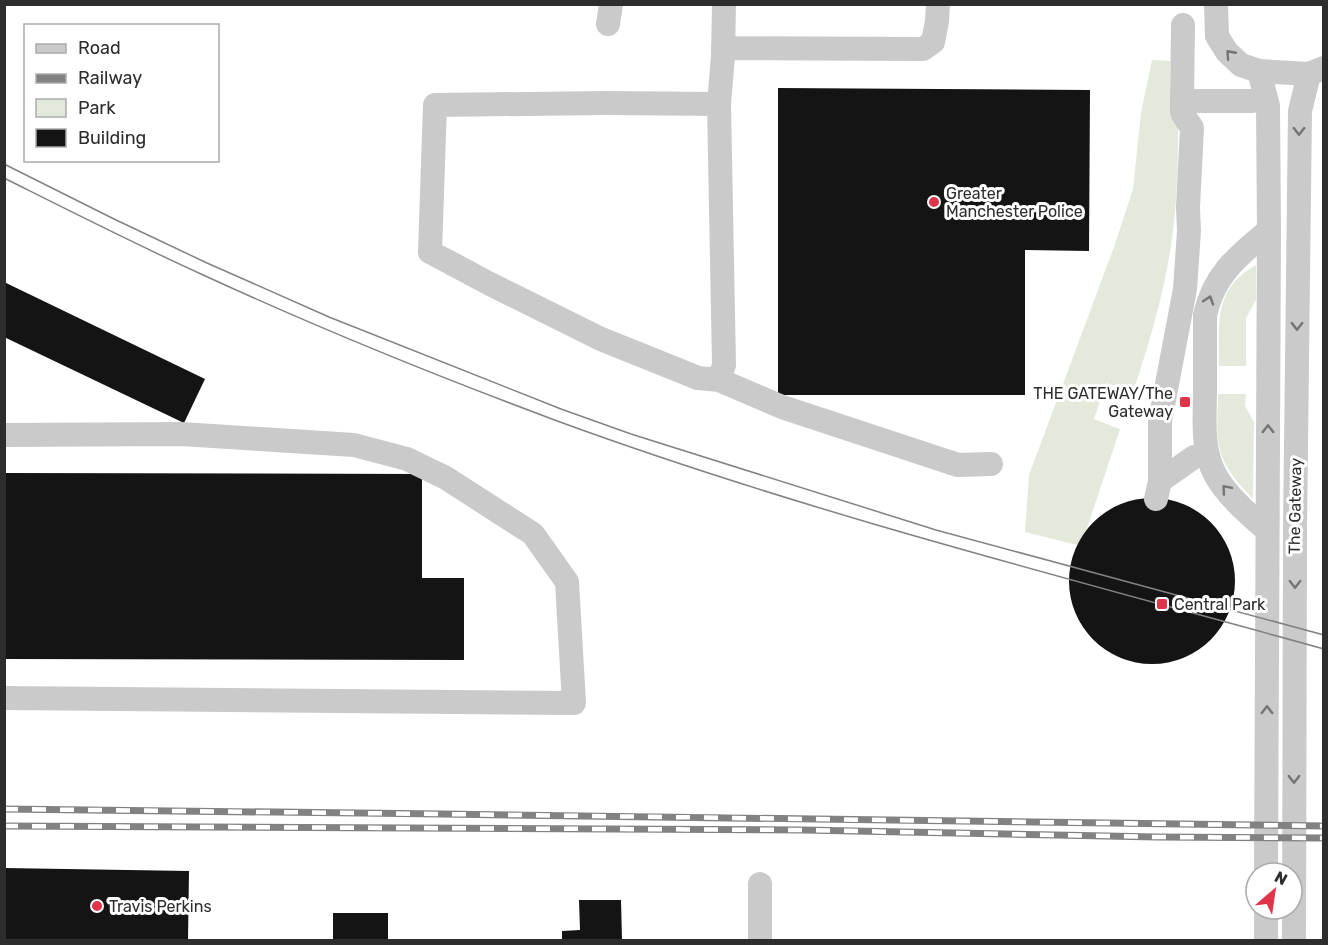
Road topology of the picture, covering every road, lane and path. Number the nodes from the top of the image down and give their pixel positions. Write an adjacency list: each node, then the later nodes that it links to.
1 (724, 4): 5 (street)
2 (938, 4): 5 (street)
3 (1216, 4): 6 (street, one-way to 3)
4 (1183, 25): 8 (street)
5 (723, 48): 10 (street)
6 (1259, 71): 7 (street); 11 (street, The Gateway)
7 (1316, 71): 16 (street, The Gateway, one-way to 16)
8 (1182, 101): 9 (street); 14 (street)
9 (1252, 101)
10 (719, 104): 12 (street); 12 (street)
11 (1269, 230): 17 (street, The Gateway, one-way to 11); 17 (street, The Gateway, one-way to 11)
12 (719, 380): 15 (street)
13 (4, 435): 18 (street)
14 (1194, 457)
15 (991, 464)
16 (1295, 529): 17 (street); 24 (street, The Gateway, one-way to 24)
17 (1267, 530): 19 (street, The Gateway, one-way to 17)
18 (4, 698)
19 (1266, 861)
20 (759, 884): 22 (street)
21 (1266, 921): 23 (street)
22 (760, 940)
23 (1266, 940)
24 (1294, 940)

